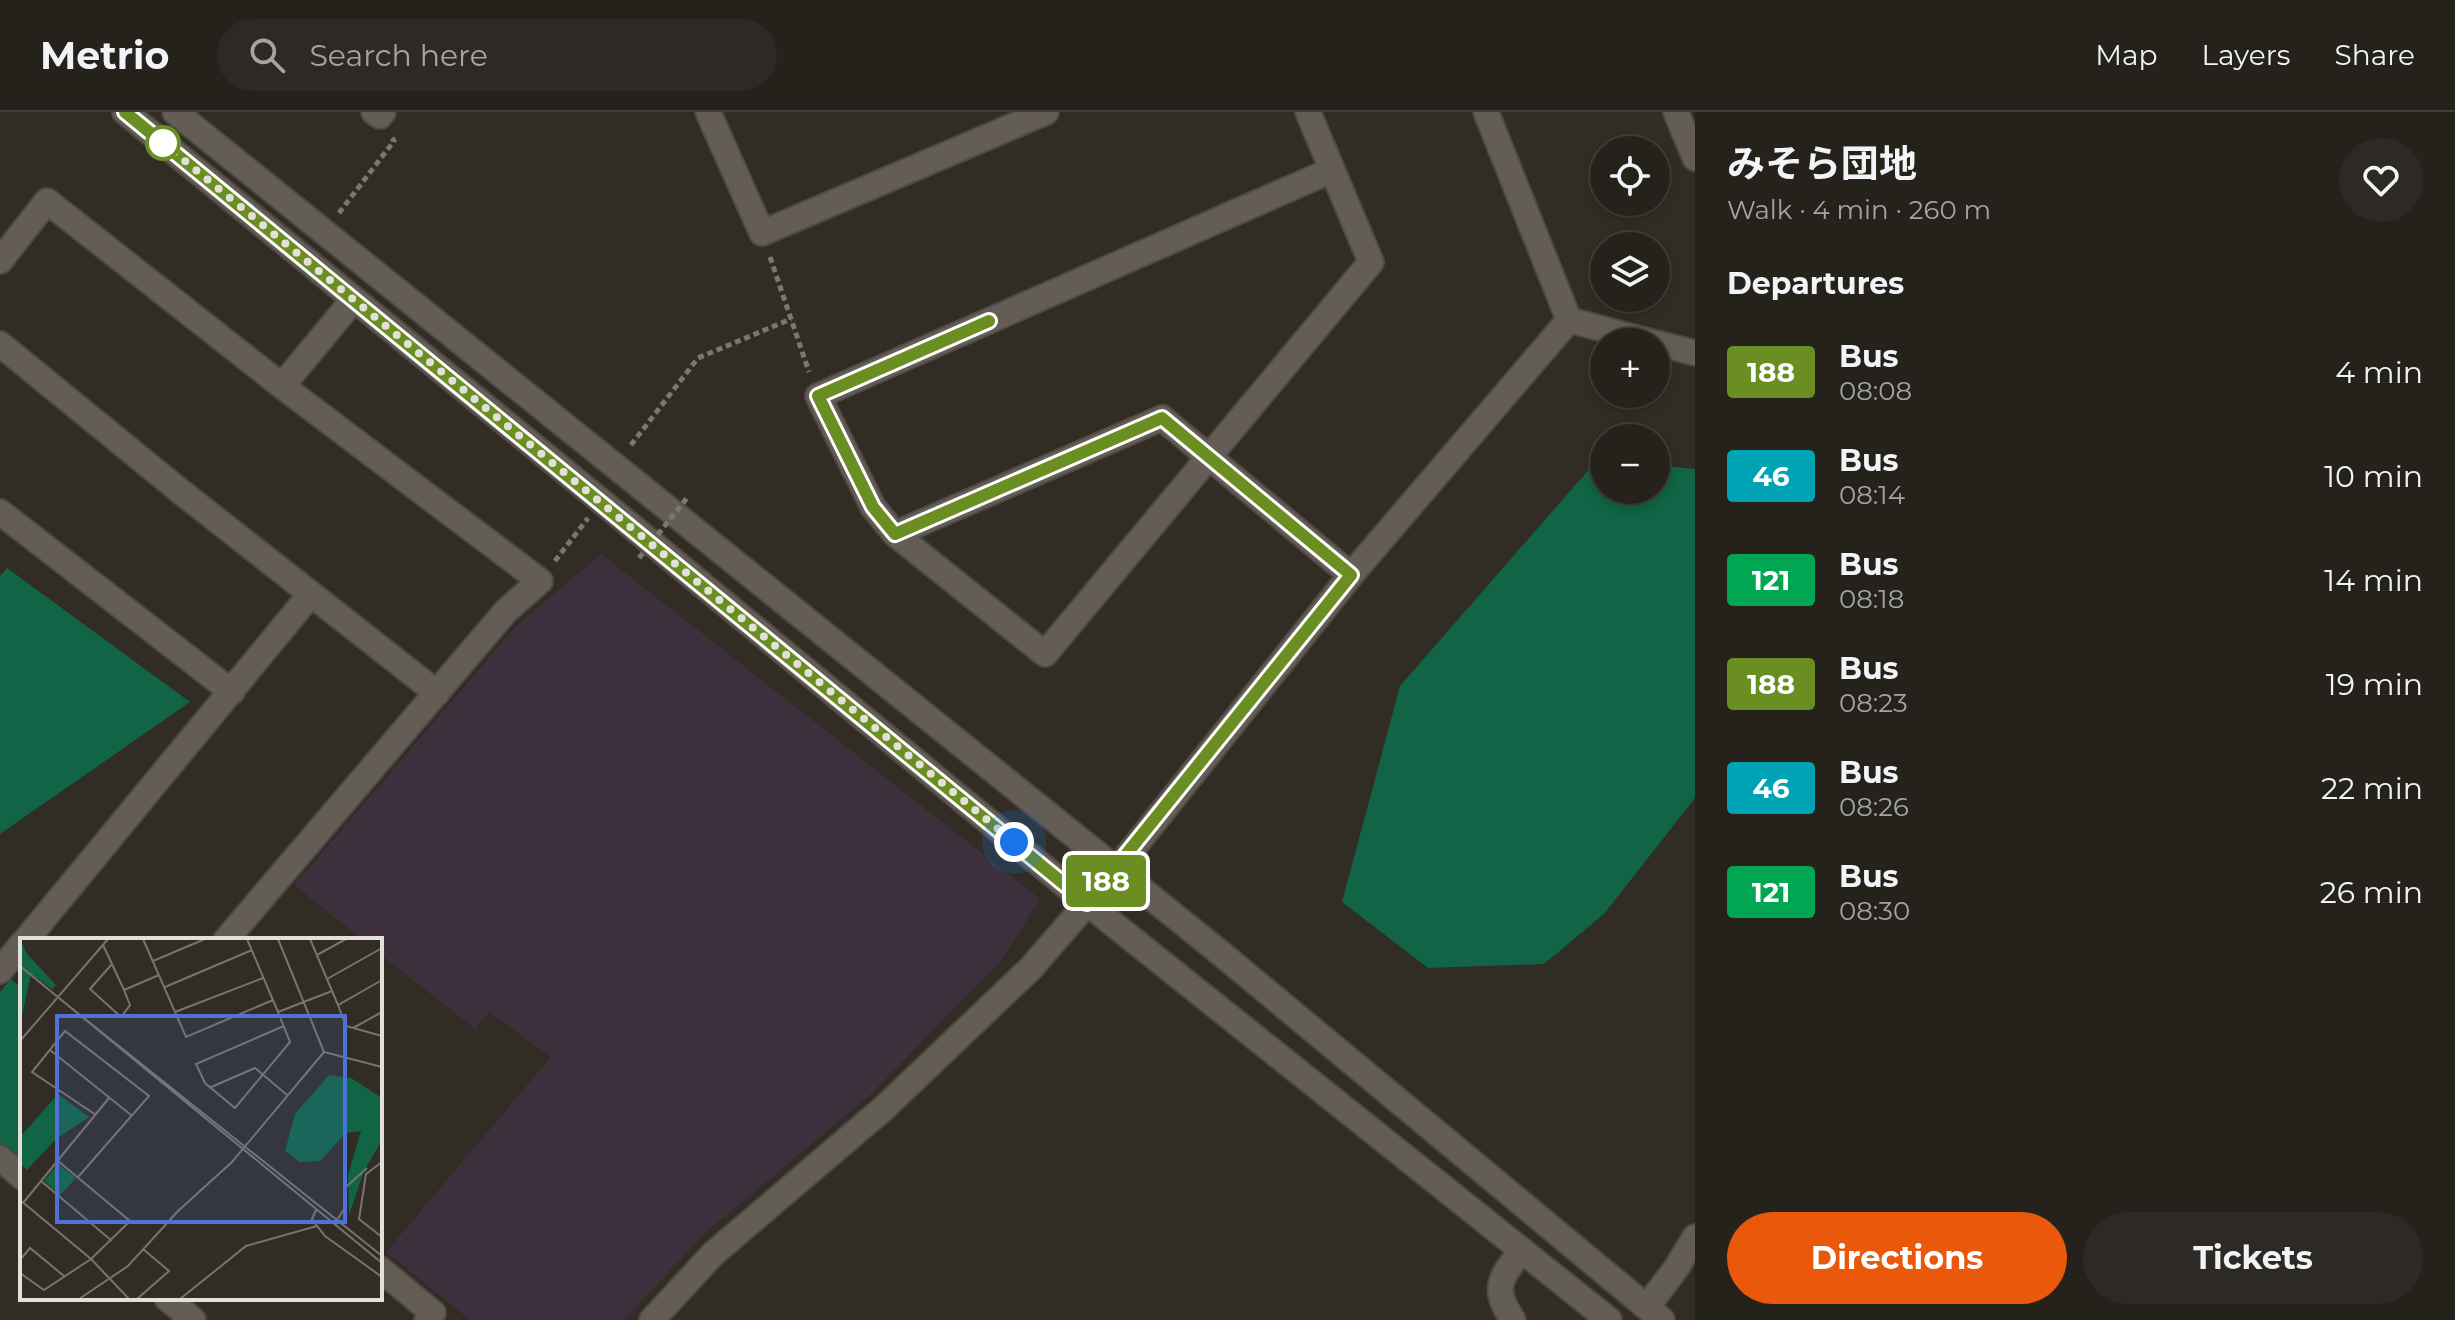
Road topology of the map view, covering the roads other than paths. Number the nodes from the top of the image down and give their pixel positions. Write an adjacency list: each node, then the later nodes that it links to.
1 (125, 112): 11 (street)
2 (175, 112): 25 (street)
3 (708, 112): 4 (street)
4 (1046, 112)
5 (1308, 112): 9 (street)
6 (1486, 112): 12 (street)
7 (1676, 112): 8 (street)
8 (1695, 158)
9 (1332, 170): 18 (street); 20 (street)
10 (0, 261): 17 (street)
11 (354, 299): 17 (street); 26 (street)
12 (1569, 320): 13 (street); 21 (street)
13 (1600, 328)
14 (0, 344): 22 (street)
15 (1670, 346): 16 (street)
16 (1695, 353)
17 (282, 386): 24 (street)
18 (1209, 457): 20 (street); 20 (street); 21 (street)
19 (0, 512): 23 (street)
20 (895, 534)
21 (1351, 575): 25 (street)
22 (310, 595): 23 (street); 24 (street)
23 (232, 692): 27 (street)
24 (437, 693): 28 (street)
25 (1115, 871): 26 (street); 35 (street)
26 (1087, 903): 32 (street); 38 (street)
27 (31, 938)
28 (228, 938)
29 (0, 1158): 30 (street)
30 (20, 1175)
31 (1695, 1237): 35 (street)
32 (1522, 1250): 39 (street); 40 (street)
33 (382, 1271): 37 (street)
34 (169, 1300): 36 (street)
35 (1654, 1314)
36 (193, 1320)
37 (427, 1320)
38 (652, 1320)
39 (1513, 1320)
40 (1609, 1320)

